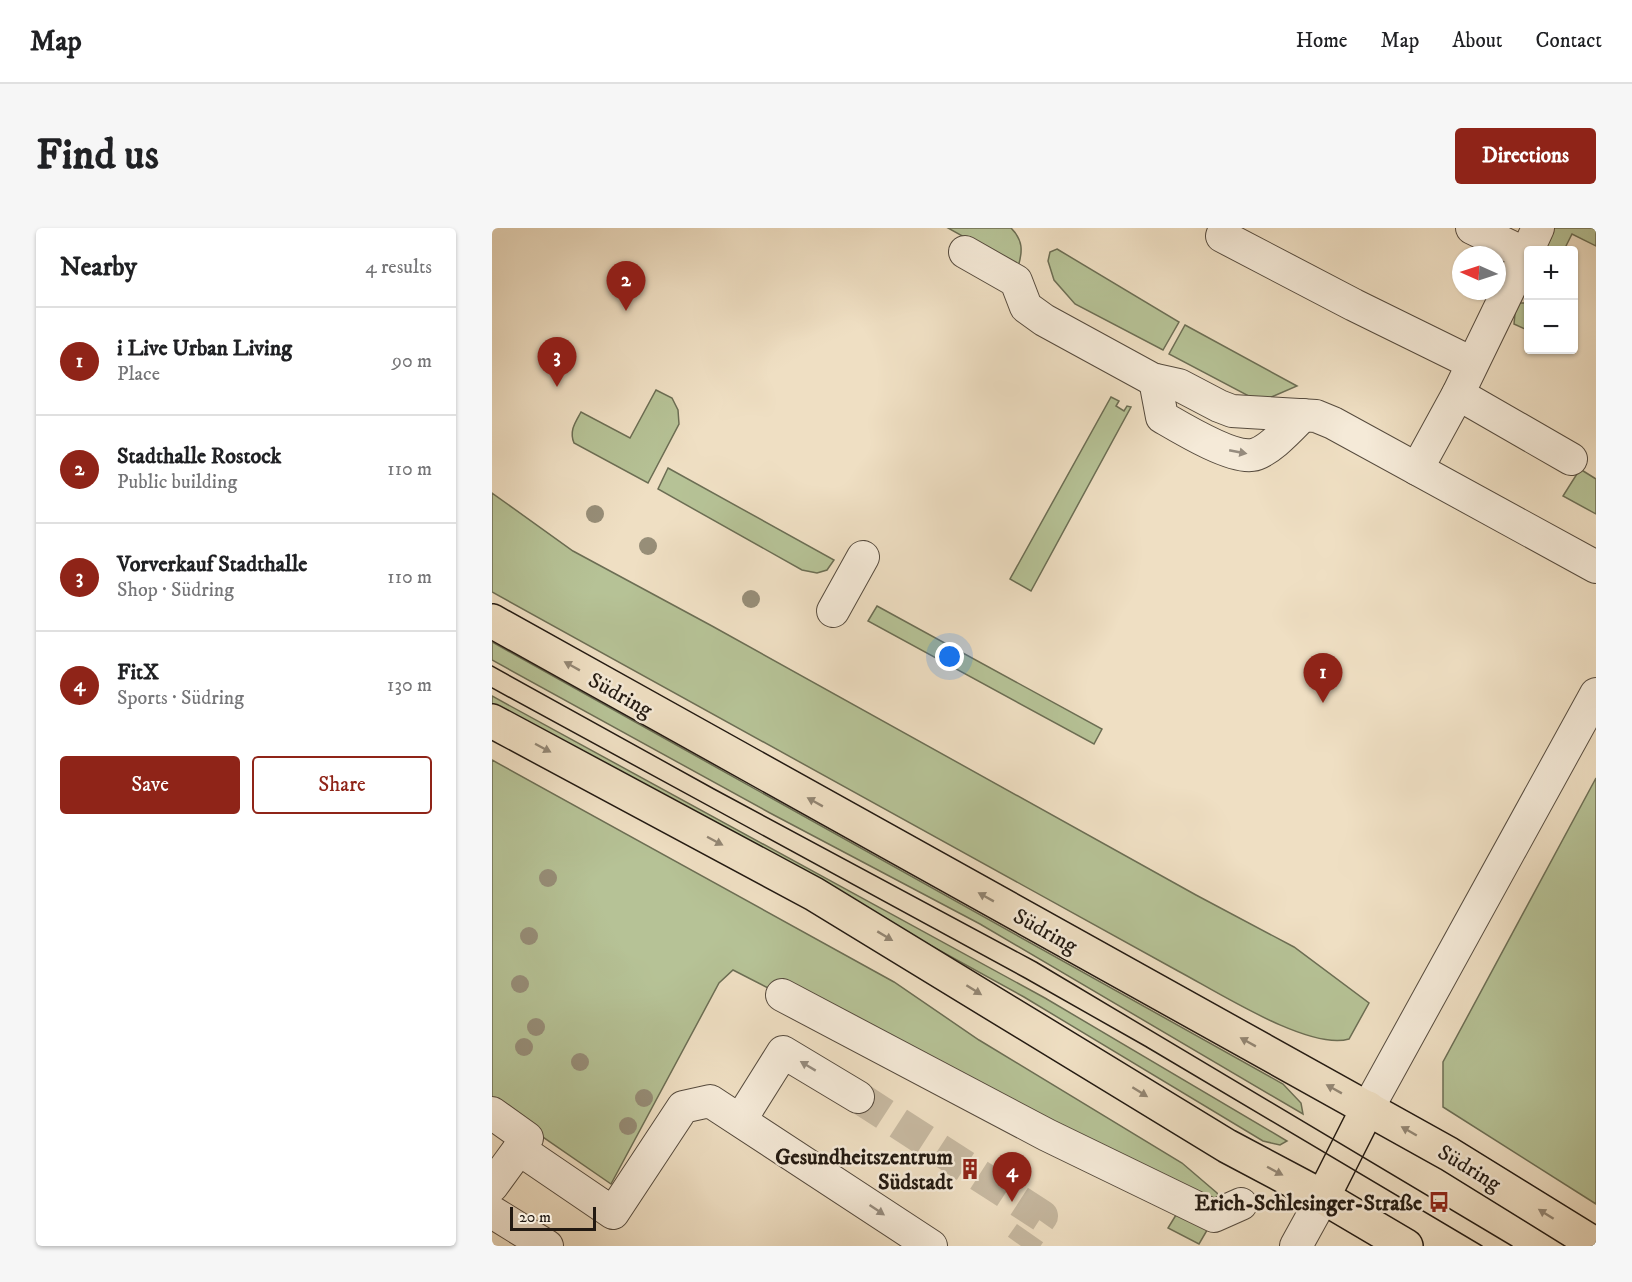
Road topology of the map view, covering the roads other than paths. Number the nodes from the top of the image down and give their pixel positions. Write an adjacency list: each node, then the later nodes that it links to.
1 (1225, 228): 5 (street)
2 (1488, 232): 3 (street)
3 (1532, 241): 5 (street)
4 (965, 252): 7 (street)
5 (1472, 363): 6 (street)
6 (1458, 394): 9 (street); 10 (street)
7 (1168, 396): 8 (street); 8 (street, one-way to 8)
8 (1304, 415): 10 (street)
9 (1571, 459)
10 (1417, 469): 12 (street)
11 (863, 557): 13 (street)
12 (1596, 567)
13 (833, 611)
14 (492, 621): 19 (main road, Südring, one-way to 14)
15 (1596, 694): 19 (street)
16 (492, 720): 24 (main road, one-way to 24)
17 (782, 995): 25 (street)
18 (858, 1097): 21 (street, one-way to 21)
19 (1368, 1108): 24 (main road); 27 (main road, Südring, one-way to 19)
20 (492, 1113): 22 (street)
21 (741, 1119): 22 (street); 29 (street, one-way to 29)
22 (519, 1149): 23 (street)
23 (492, 1186)
24 (1323, 1197): 30 (street); 31 (main road)
25 (1241, 1204)
26 (492, 1212): 28 (street)
27 (1596, 1245)
28 (547, 1246)
29 (931, 1246)
30 (1296, 1246)
31 (1406, 1246)

